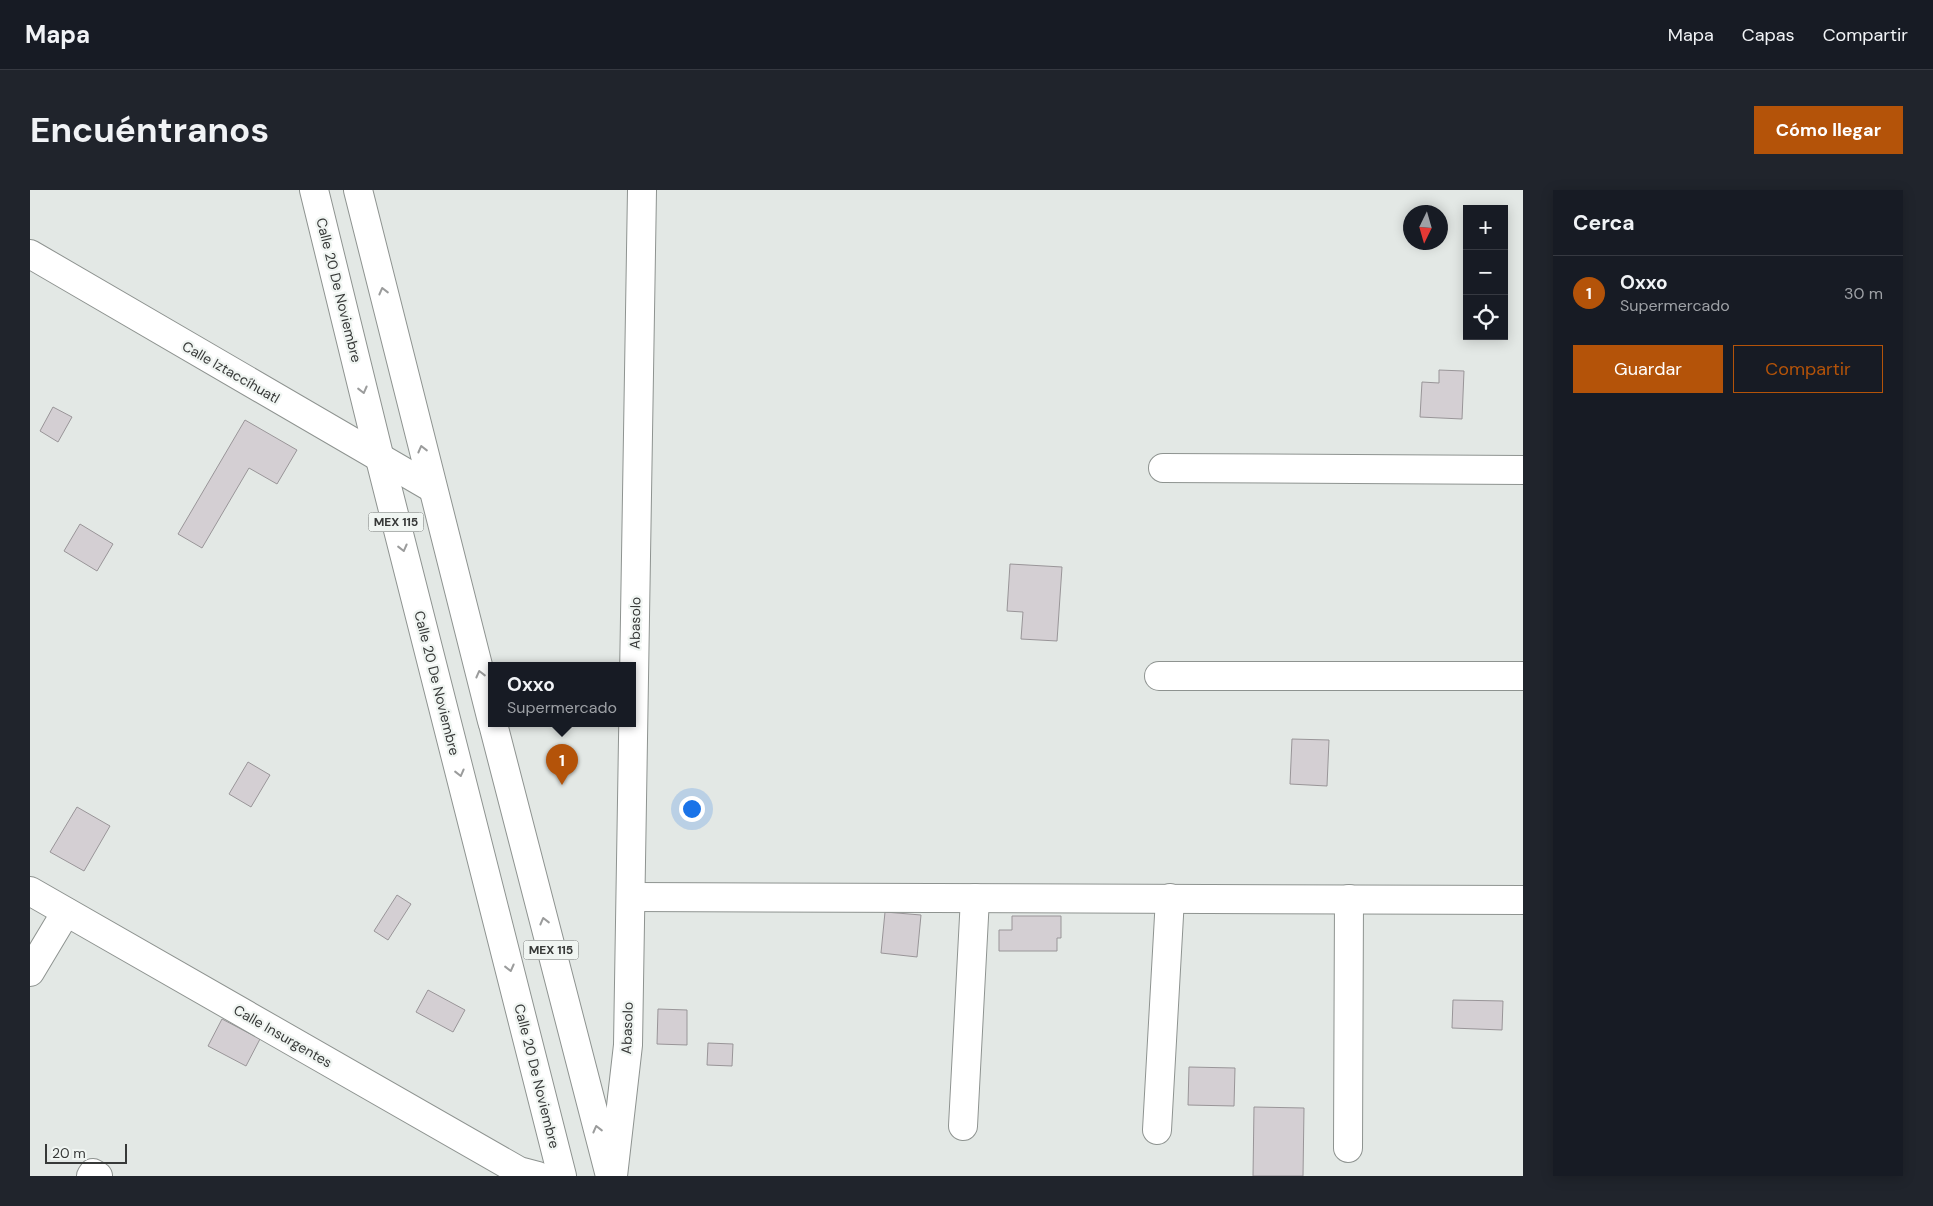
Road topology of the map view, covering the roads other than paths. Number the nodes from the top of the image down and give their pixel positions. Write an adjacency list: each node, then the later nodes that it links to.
1 (314, 190): 5 (street, Calle 20 De Noviembre / MEX 115, one-way to 5)
2 (358, 190): 8 (street, MEX 115, one-way to 2)
3 (642, 190): 9 (street, Abasolo)
4 (30, 254): 5 (street, Calle Iztaccíhuatl)
5 (380, 459): 8 (street, Calle Iztaccíhuatl); 29 (street, Calle 20 De Noviembre / MEX 115, one-way to 29)
6 (1163, 468): 7 (street)
7 (1523, 470)
8 (432, 488): 12 (street, MEX 115, one-way to 8)
9 (635, 662)
10 (1159, 676): 11 (street)
11 (1523, 676)
12 (488, 706)
13 (493, 727): 30 (street, MEX 115, one-way to 13)
14 (634, 727): 16 (street, Abasolo)
15 (30, 891): 21 (street, Calle Insurgentes)
16 (631, 897): 17 (street); 30 (street, Abasolo)
17 (976, 898): 18 (street); 23 (street)
18 (1170, 898): 19 (street); 24 (street)
19 (1349, 899): 20 (street); 25 (street)
20 (1523, 900)
21 (66, 912): 22 (street); 28 (street, Calle Insurgentes)
22 (30, 972)
23 (963, 1126)
24 (1157, 1130)
25 (1348, 1148)
26 (91, 1176): 27 (street)
27 (98, 1176)
28 (538, 1176)
29 (562, 1176)
30 (611, 1176)

